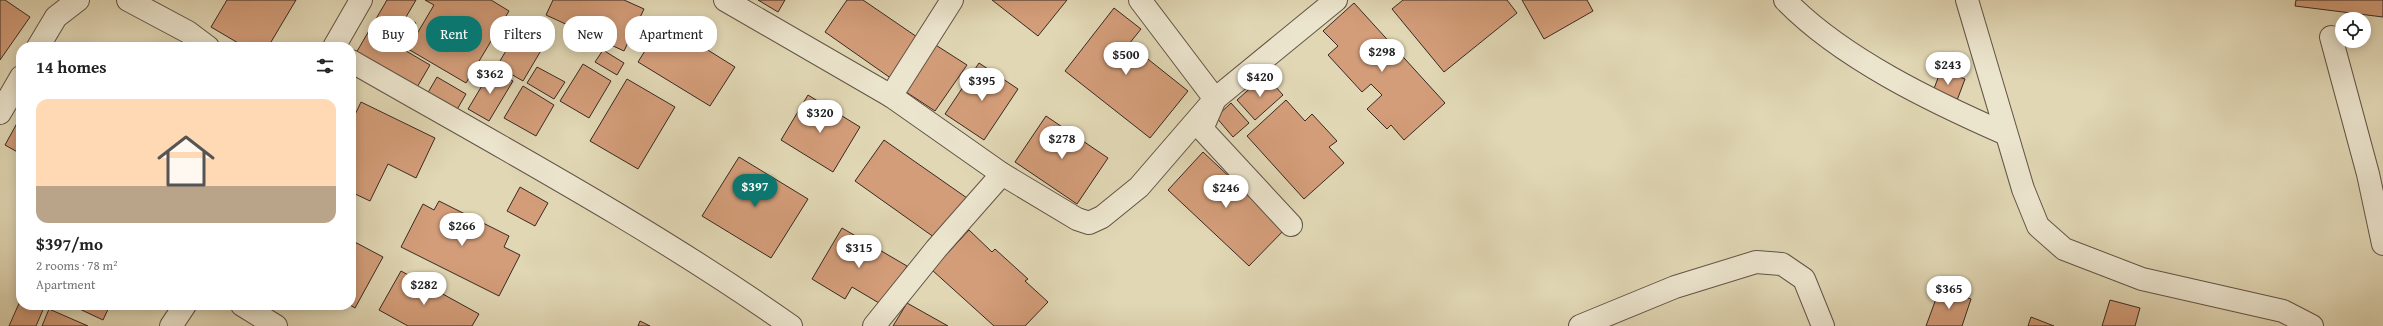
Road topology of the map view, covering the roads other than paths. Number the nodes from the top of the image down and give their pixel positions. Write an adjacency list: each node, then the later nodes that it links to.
1 (78, 0): 11 (street)
2 (128, 0): 12 (street)
3 (361, 0): 13 (street)
4 (726, 0): 16 (street)
5 (952, 0): 16 (street)
6 (1140, 0): 17 (street)
7 (1336, 0): 17 (street)
8 (1785, 0): 19 (street)
9 (1967, 0): 19 (street)
10 (2331, 37): 22 (street)
11 (41, 42)
12 (201, 42)
13 (337, 42)
14 (356, 64): 27 (street)
15 (16, 86): 18 (street)
16 (891, 96): 20 (street)
17 (1215, 99): 20 (street); 21 (street)
18 (0, 113)
19 (2006, 134): 31 (street)
20 (1002, 174): 28 (street)
21 (1292, 225)
22 (2383, 244)
23 (182, 310): 25 (street)
24 (250, 310): 26 (street)
25 (171, 326)
26 (276, 326)
27 (791, 326)
28 (874, 326)
29 (1580, 326): 30 (street)
30 (1823, 326)
31 (2312, 326)

